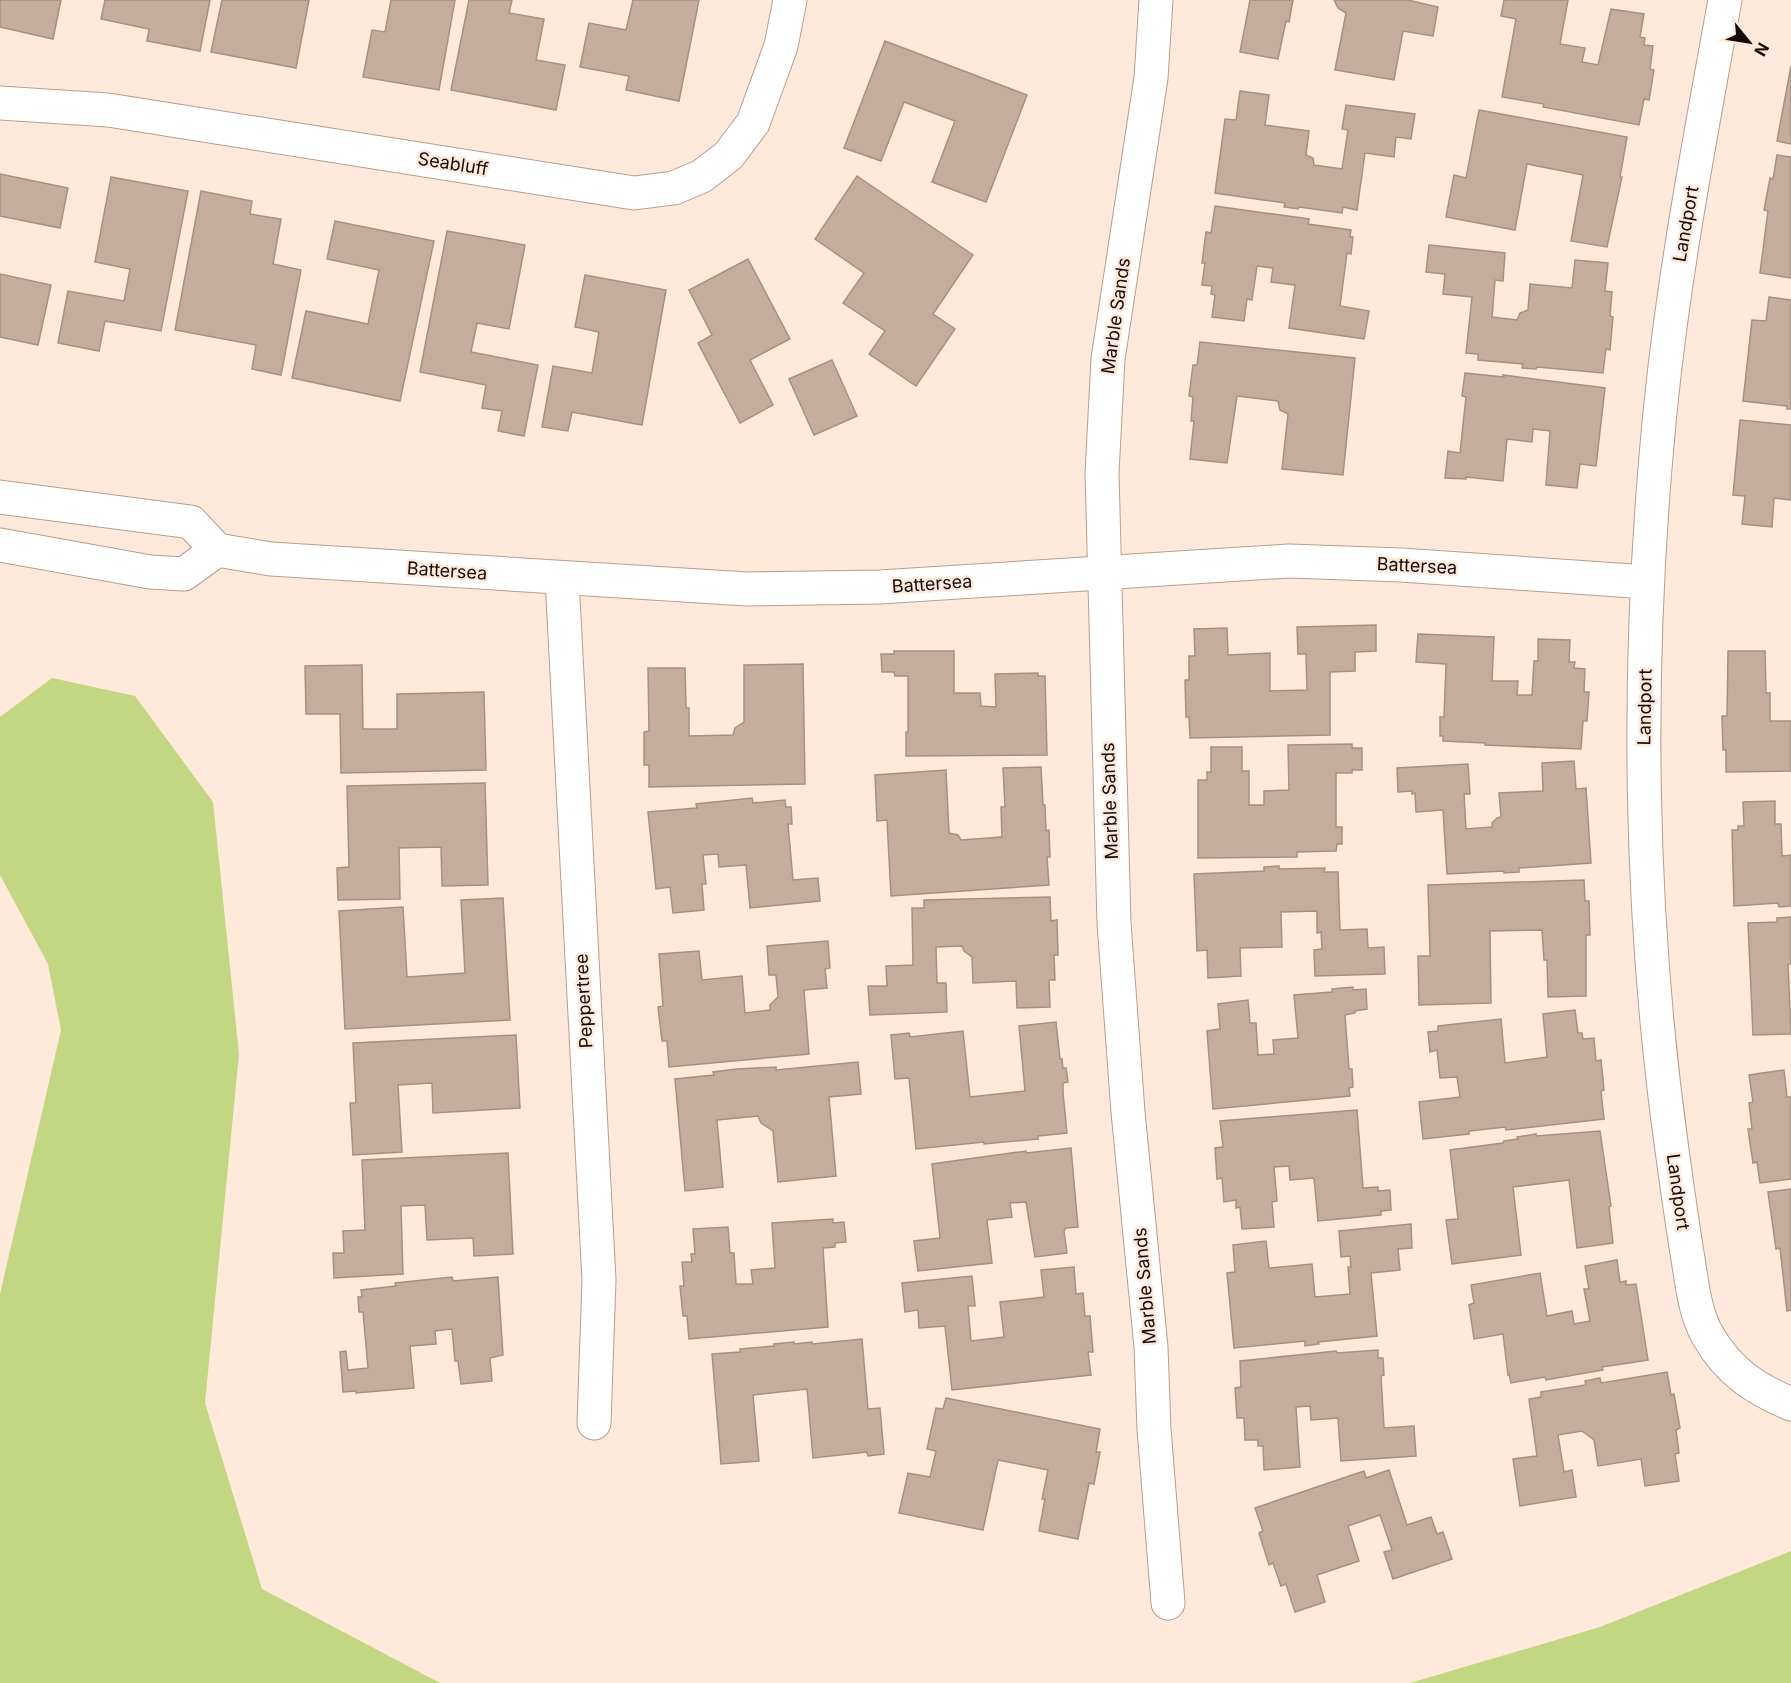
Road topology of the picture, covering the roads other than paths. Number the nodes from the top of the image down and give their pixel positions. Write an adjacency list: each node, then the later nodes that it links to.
1 (790, 0): 4 (street, Seabluff)
2 (1156, 0): 10 (street, Marble Sands)
3 (1725, 0): 12 (street, Landport)
4 (0, 103)
5 (0, 497): 6 (street)
6 (110, 511): 8 (street); 9 (street)
7 (0, 545): 9 (street)
8 (217, 550): 9 (street); 11 (street, Battersea)
9 (103, 563)
10 (1104, 572): 11 (street, Battersea); 12 (street, Battersea); 15 (street, Marble Sands)
11 (562, 579): 14 (street, Peppertree)
12 (1647, 582): 13 (street, Landport)
13 (1777, 1398)
14 (594, 1424)
15 (1168, 1603)

